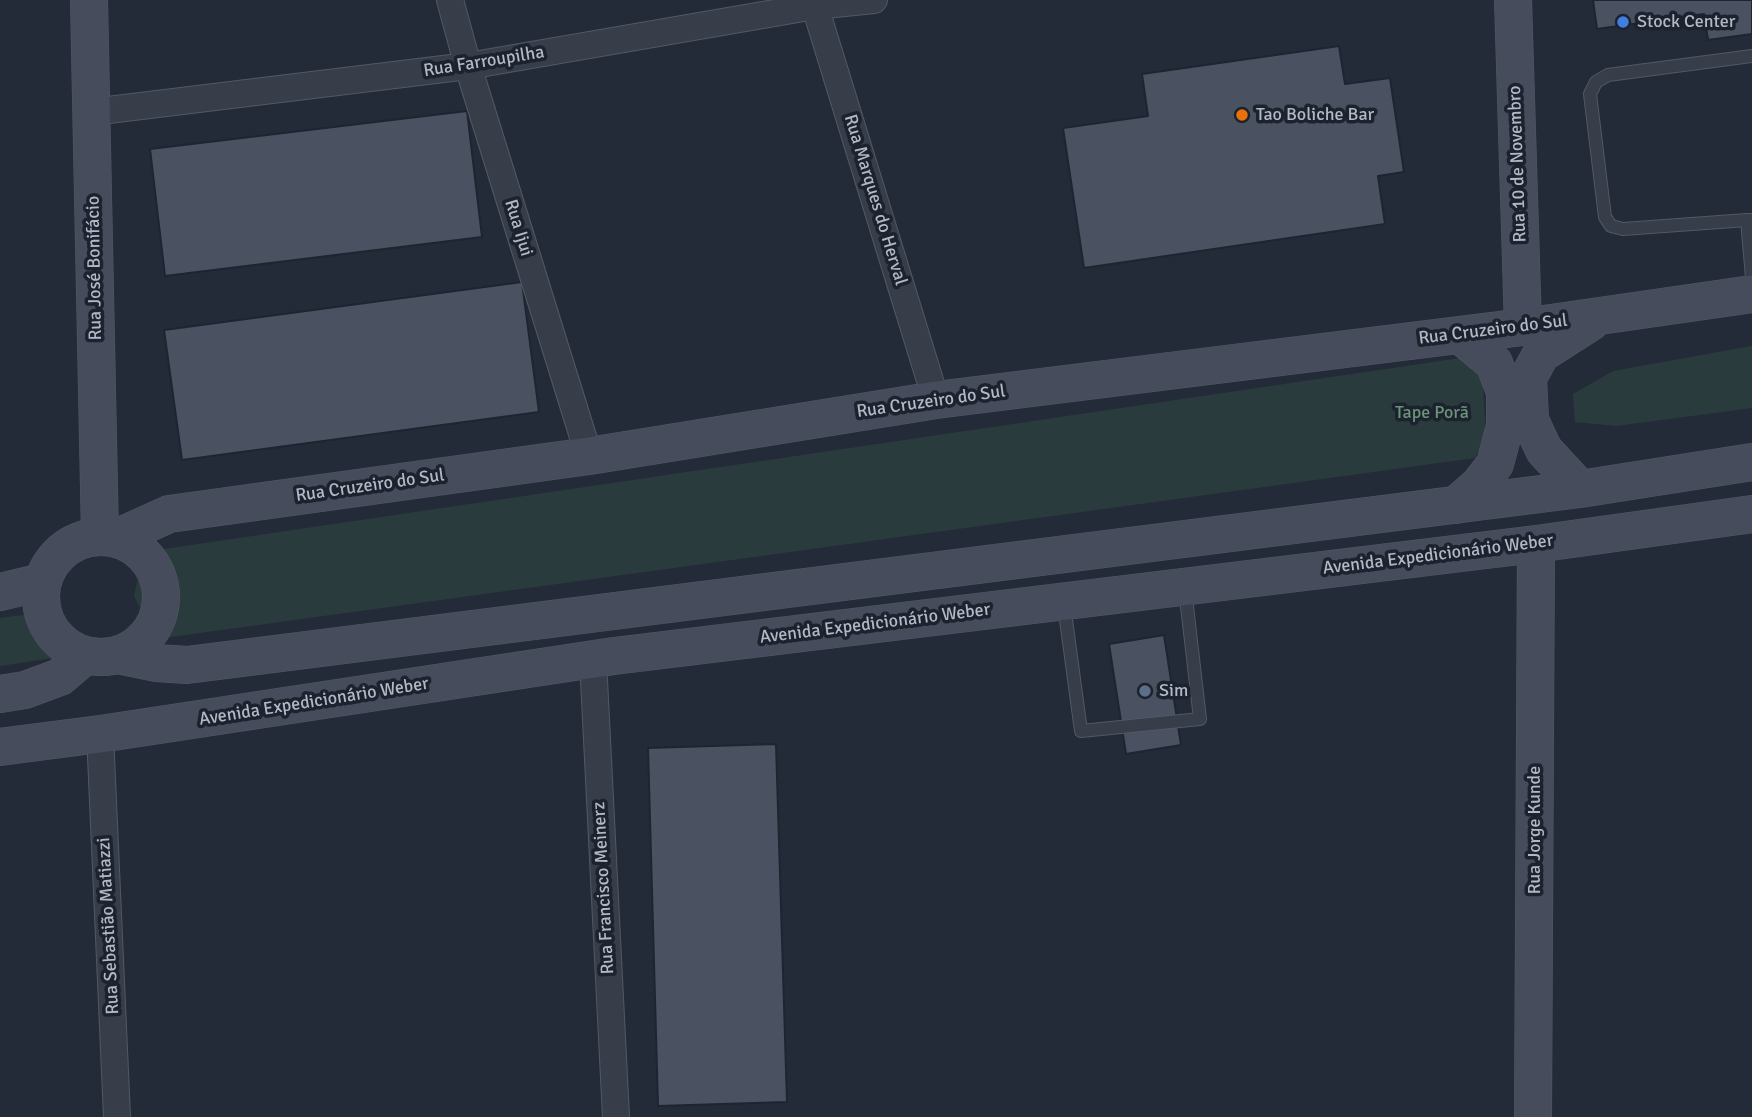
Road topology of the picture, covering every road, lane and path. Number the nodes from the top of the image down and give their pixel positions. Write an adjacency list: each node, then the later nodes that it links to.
1 (89, 0): 8 (main road, Rua José Bonifácio)
2 (450, 0): 7 (street, Rua Ijui)
3 (874, 0): 5 (street, Rua Farroupilha)
4 (1513, 0): 13 (main road, Rua 10 de Novembro)
5 (814, 3): 7 (street, Rua Farroupilha); 15 (street, Rua Marques do Herval)
6 (1752, 56): 9 (lane)
7 (468, 66): 8 (street, Rua Farroupilha); 16 (street, Rua Ijui)
8 (92, 112): 22 (main road, Rua José Bonifácio)
9 (1750, 220): 10 (lane)
10 (1752, 278)
11 (1752, 294): 12 (main road, Rua Cruzeiro do Sul)
12 (1600, 316): 13 (main road, Rua Cruzeiro do Sul); 18 (main road)
13 (1523, 327): 14 (main road, Rua Cruzeiro do Sul)
14 (1460, 335): 15 (main road, Rua Cruzeiro do Sul); 19 (main road)
15 (936, 400): 16 (main road, Rua Cruzeiro do Sul)
16 (590, 456): 22 (main road, Rua Cruzeiro do Sul)
17 (1752, 462): 18 (main road)
18 (1580, 489): 19 (main road)
19 (1456, 505): 21 (main road)
20 (1752, 513): 23 (main road, Avenida Expedicionário Weber)
21 (1307, 523): 25 (main road); 28 (main road)
22 (108, 537): 24 (main road); 29 (main road)
23 (1536, 544): 25 (main road, Avenida Expedicionário Weber); 36 (main road, Rua Jorge Kunde)
24 (42, 582): 26 (main road); 29 (main road)
25 (1185, 586): 27 (main road, Avenida Expedicionário Weber); 27 (lane)
26 (0, 592)
27 (1063, 601): 30 (main road, Avenida Expedicionário Weber)
28 (458, 631): 29 (main road); 30 (main road)
29 (102, 655): 31 (main road)
30 (593, 660): 32 (main road, Avenida Expedicionário Weber); 35 (street, Rua Francisco Meinerz)
31 (0, 694)
32 (100, 734): 33 (main road, Avenida Expedicionário Weber); 34 (street, Rua Sebastião Matiazzi)
33 (0, 747)
34 (117, 1117)
35 (616, 1117)
36 (1533, 1117)

